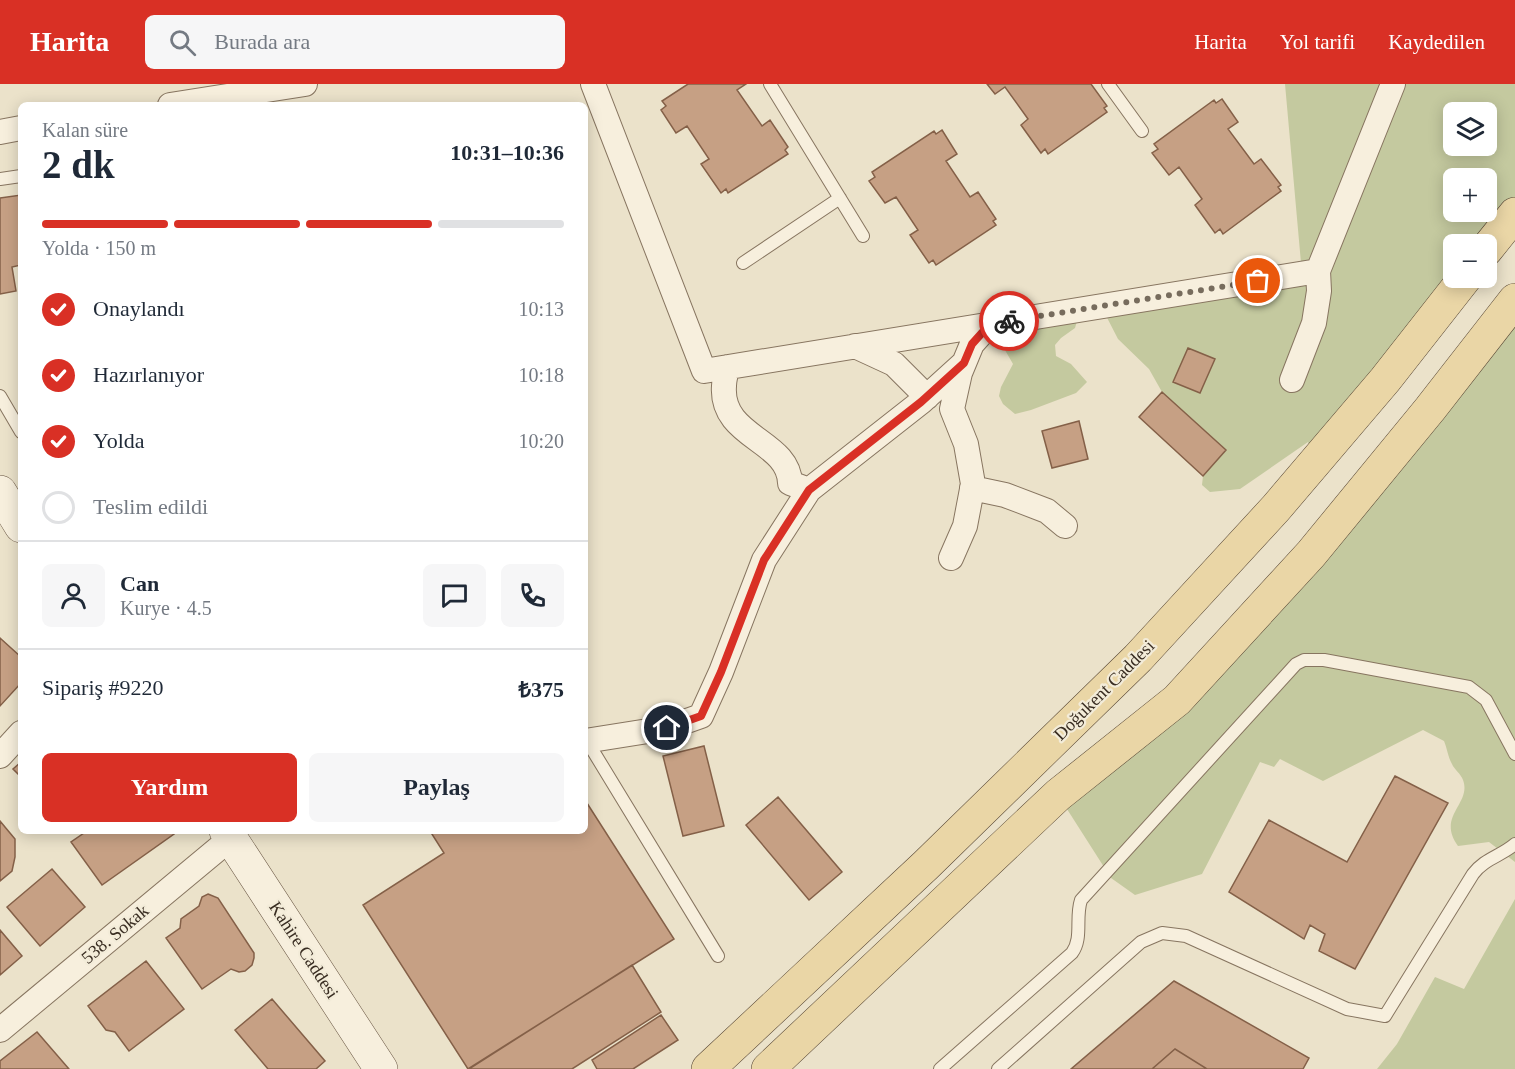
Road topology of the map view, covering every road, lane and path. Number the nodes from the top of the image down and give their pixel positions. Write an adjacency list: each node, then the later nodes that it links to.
1 (305, 84): 6 (street)
2 (593, 84): 23 (street)
3 (770, 84): 12 (lane)
4 (1108, 84): 8 (lane)
5 (1393, 84): 17 (street)
6 (189, 102)
7 (18, 129): 9 (street)
8 (1142, 131)
9 (0, 132)
10 (18, 176): 11 (lane)
11 (0, 179)
12 (840, 198): 14 (lane); 16 (lane)
13 (1515, 214): 15 (main road)
14 (863, 236)
15 (1497, 236)
16 (743, 263)
17 (1318, 271): 20 (street); 24 (street)
18 (1457, 288): 44 (main road, Doğukent Caddesi)
19 (1515, 300): 45 (main road)
20 (990, 324): 21 (street); 22 (street)
21 (855, 346): 23 (street); 26 (street)
22 (964, 363): 26 (street); 28 (street)
23 (728, 367): 29 (street)
24 (1292, 380)
25 (0, 396): 27 (lane)
26 (927, 397): 29 (street)
27 (18, 427)
28 (972, 488): 31 (street); 33 (street)
29 (809, 490): 35 (street)
30 (0, 492): 32 (main road)
31 (1065, 526)
32 (11, 537)
33 (951, 558)
34 (18, 736): 38 (street)
35 (588, 741)
36 (588, 744): 41 (lane)
37 (1515, 754): 46 (lane)
38 (0, 756)
39 (228, 834): 42 (street, 538. Sokak); 43 (main road, Kahire Caddesi)
40 (1515, 844): 47 (lane)
41 (718, 956)
42 (0, 1030)
43 (377, 1067)
44 (708, 1069)
45 (768, 1069)
46 (940, 1069)
47 (998, 1069)

